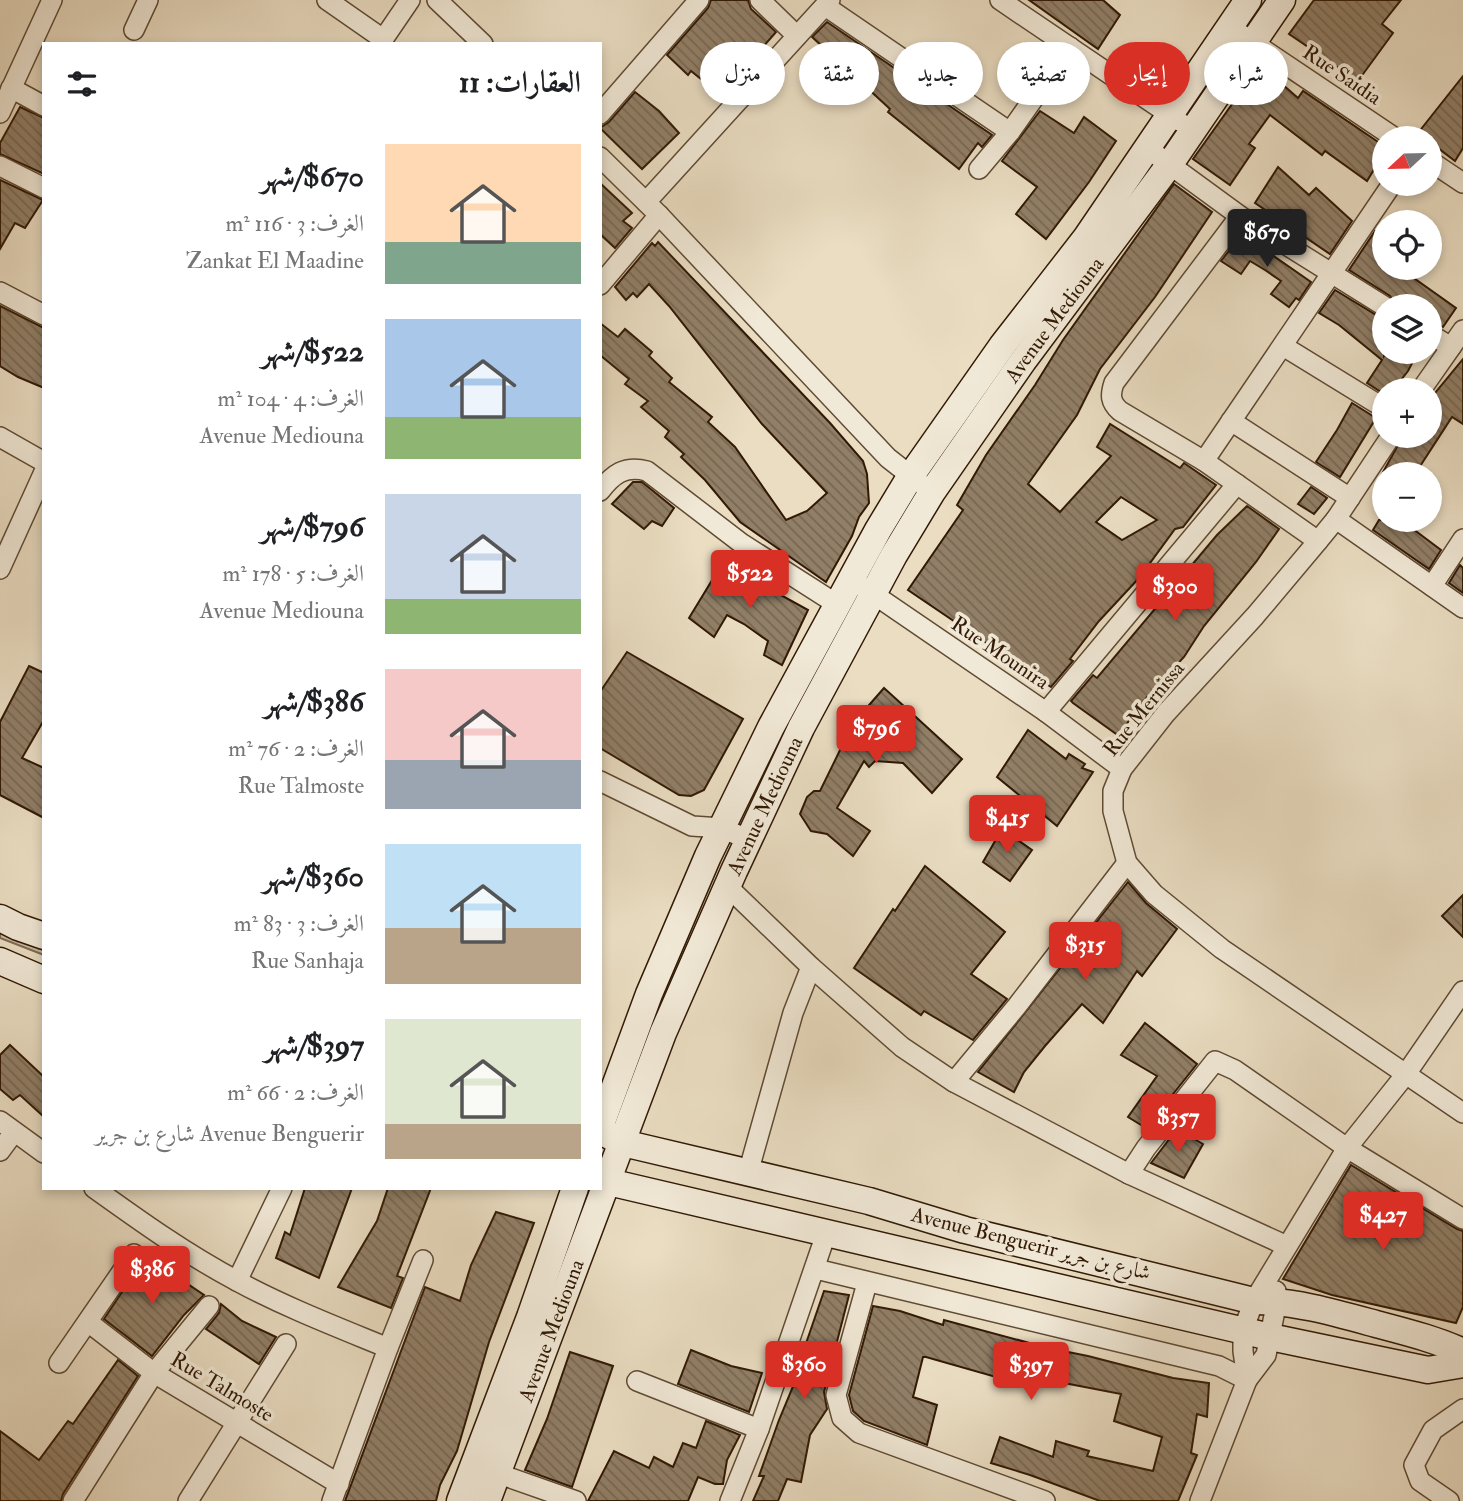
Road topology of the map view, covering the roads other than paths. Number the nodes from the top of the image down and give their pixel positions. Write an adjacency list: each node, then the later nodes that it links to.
1 (52, 0): 22 (street)
2 (148, 0): 13 (street)
3 (327, 0): 15 (street)
4 (410, 0): 15 (street)
5 (437, 0): 16 (street)
6 (699, 0): 26 (street)
7 (760, 0): 14 (street)
8 (1000, 0): 17 (street)
9 (1248, 0): 12 (street, Avenue Mediouna)
10 (1282, 0): 19 (street, Avenue Mediouna)
11 (828, 3): 14 (street); 31 (street)
12 (1230, 27): 18 (street, Rue Saidia); 28 (street, Avenue Mediouna)
13 (134, 30)
14 (797, 36): 41 (street)
15 (382, 41)
16 (481, 42)
17 (1063, 42)
18 (1252, 42)
19 (1254, 42)
20 (1090, 60): 28 (street)
21 (1288, 66): 29 (street, Rue Saidia)
22 (11, 88): 23 (street); 27 (street)
23 (42, 105)
24 (1029, 105): 31 (street)
25 (1209, 105): 30 (street, Avenue Mediouna)
26 (602, 112)
27 (0, 113)
28 (1170, 114): 30 (street); 32 (street, Avenue Mediouna)
29 (1377, 126)
30 (1192, 129): 34 (street, Avenue Mediouna)
31 (1010, 132): 36 (street)
32 (1147, 148): 34 (street); 60 (street, Avenue Mediouna)
33 (602, 159): 41 (street)
34 (1170, 164): 42 (street); 63 (street, Avenue Mediouna)
35 (0, 166): 39 (street)
36 (979, 169)
37 (1442, 169): 38 (street)
38 (1463, 183)
39 (42, 187)
40 (1384, 196): 43 (street)
41 (653, 208): 44 (street); 60 (street)
42 (1240, 216): 43 (street); 58 (street)
43 (1332, 274): 46 (street); 50 (street)
44 (602, 282)
45 (0, 292): 47 (street)
46 (1372, 299)
47 (42, 314)
48 (1463, 330): 51 (street)
49 (1442, 341): 51 (street)
50 (1283, 346): 53 (street); 54 (street)
51 (1451, 347): 52 (street)
52 (1429, 378)
53 (1372, 401)
54 (1231, 421): 58 (street); 64 (street)
55 (0, 437): 57 (street)
56 (1383, 448): 64 (street, Rue Mernissa)
57 (42, 461)
58 (1204, 461): 61 (street)
59 (42, 476): 67 (street)
60 (910, 477): 63 (street); 70 (street, Avenue Mediouna)
61 (1237, 484): 68 (street); 75 (street)
62 (602, 488): 73 (street)
63 (932, 492): 72 (street, Avenue Mediouna)
64 (1350, 498): 65 (street, Rue Mernissa)
65 (1336, 519): 68 (street, Rue Mernissa); 71 (street)
66 (1463, 539): 71 (street)
67 (6, 541): 69 (street)
68 (1318, 541): 76 (street, Rue Mernissa)
69 (0, 569)
70 (850, 580): 72 (street, Rue Mounira); 73 (street, Avenue Mediouna)
71 (1432, 586): 74 (street)
72 (874, 594): 75 (street, Rue Mounira); 80 (street, Avenue Mediouna)
73 (838, 605): 79 (street, Avenue Mediouna)
74 (1463, 608)
75 (1045, 712): 76 (street, Rue Mounira)
76 (1122, 769): 82 (street, Rue Mernissa)
77 (602, 782): 78 (street)
78 (692, 827): 79 (street); 81 (street)
79 (722, 828): 80 (street); 81 (street, Avenue Mediouna)
80 (749, 840): 83 (street, Avenue Mediouna)
81 (708, 856): 83 (street); 94 (street, Avenue Mediouna)
82 (1127, 863): 90 (street, Rue Mernissa); 91 (street)
83 (731, 879): 87 (street); 94 (street, Avenue Mediouna)
84 (0, 918): 85 (street)
85 (42, 935)
86 (0, 961): 88 (street)
87 (811, 967): 91 (street); 98 (street)
88 (42, 979)
89 (1463, 991): 90 (street)
90 (1406, 1074): 92 (street, Rue Mernissa); 95 (street)
91 (954, 1082): 99 (street)
92 (1463, 1113)
93 (7, 1127): 96 (street); 97 (street)
94 (608, 1134): 98 (street, Avenue Benguerir شارع بن جرير); 100 (street, Avenue Mediouna)
95 (1346, 1148): 99 (street); 105 (street); 107 (street)
96 (0, 1152)
97 (42, 1152)
98 (748, 1173): 113 (street, Avenue Benguerir شارع بن جرير)
99 (1129, 1174): 107 (street)
100 (604, 1181): 106 (street, Avenue Benguerir شارع بن جرير)
101 (97, 1190): 111 (street)
102 (281, 1190): 111 (street)
103 (574, 1190): 129 (street, Avenue Mediouna)
104 (600, 1190): 129 (street, Avenue Mediouna)
105 (1463, 1219)
106 (827, 1231): 110 (street); 116 (street, Avenue Benguerir شارع بن جرير)
107 (1287, 1246): 113 (street)
108 (134, 1254): 115 (street)
109 (423, 1260): 119 (street)
110 (816, 1269): 112 (street); 128 (street)
111 (237, 1281): 119 (street)
112 (867, 1283): 124 (street); 137 (street)
113 (1266, 1301): 116 (street); 117 (street); 120 (street, Avenue Benguerir شارع بن جرير)
114 (209, 1306): 123 (street)
115 (88, 1322): 121 (street); 123 (street, Rue Talmoste)
116 (1243, 1330): 117 (street, Avenue Benguerir شارع بن جرير); 124 (street)
117 (1270, 1337): 122 (street, Avenue Benguerir شارع بن جرير); 124 (street)
118 (286, 1345): 127 (street)
119 (388, 1348): 130 (street)
120 (1463, 1352)
121 (59, 1363)
122 (1463, 1364)
123 (154, 1373): 127 (street, Rue Talmoste); 131 (street)
124 (1247, 1380): 138 (street)
125 (637, 1381): 128 (street)
126 (1463, 1409): 139 (street)
127 (237, 1421): 130 (street, Rue Talmoste); 132 (street)
128 (759, 1429): 136 (street)
129 (485, 1469): 133 (street, Avenue Mediouna); 134 (street, Avenue Mediouna); 135 (street)
130 (335, 1492)
131 (75, 1500)
132 (188, 1501)
133 (460, 1501)
134 (487, 1501)
135 (574, 1501)
136 (730, 1501)
137 (1045, 1501)
138 (1200, 1501)
139 (1449, 1501)

